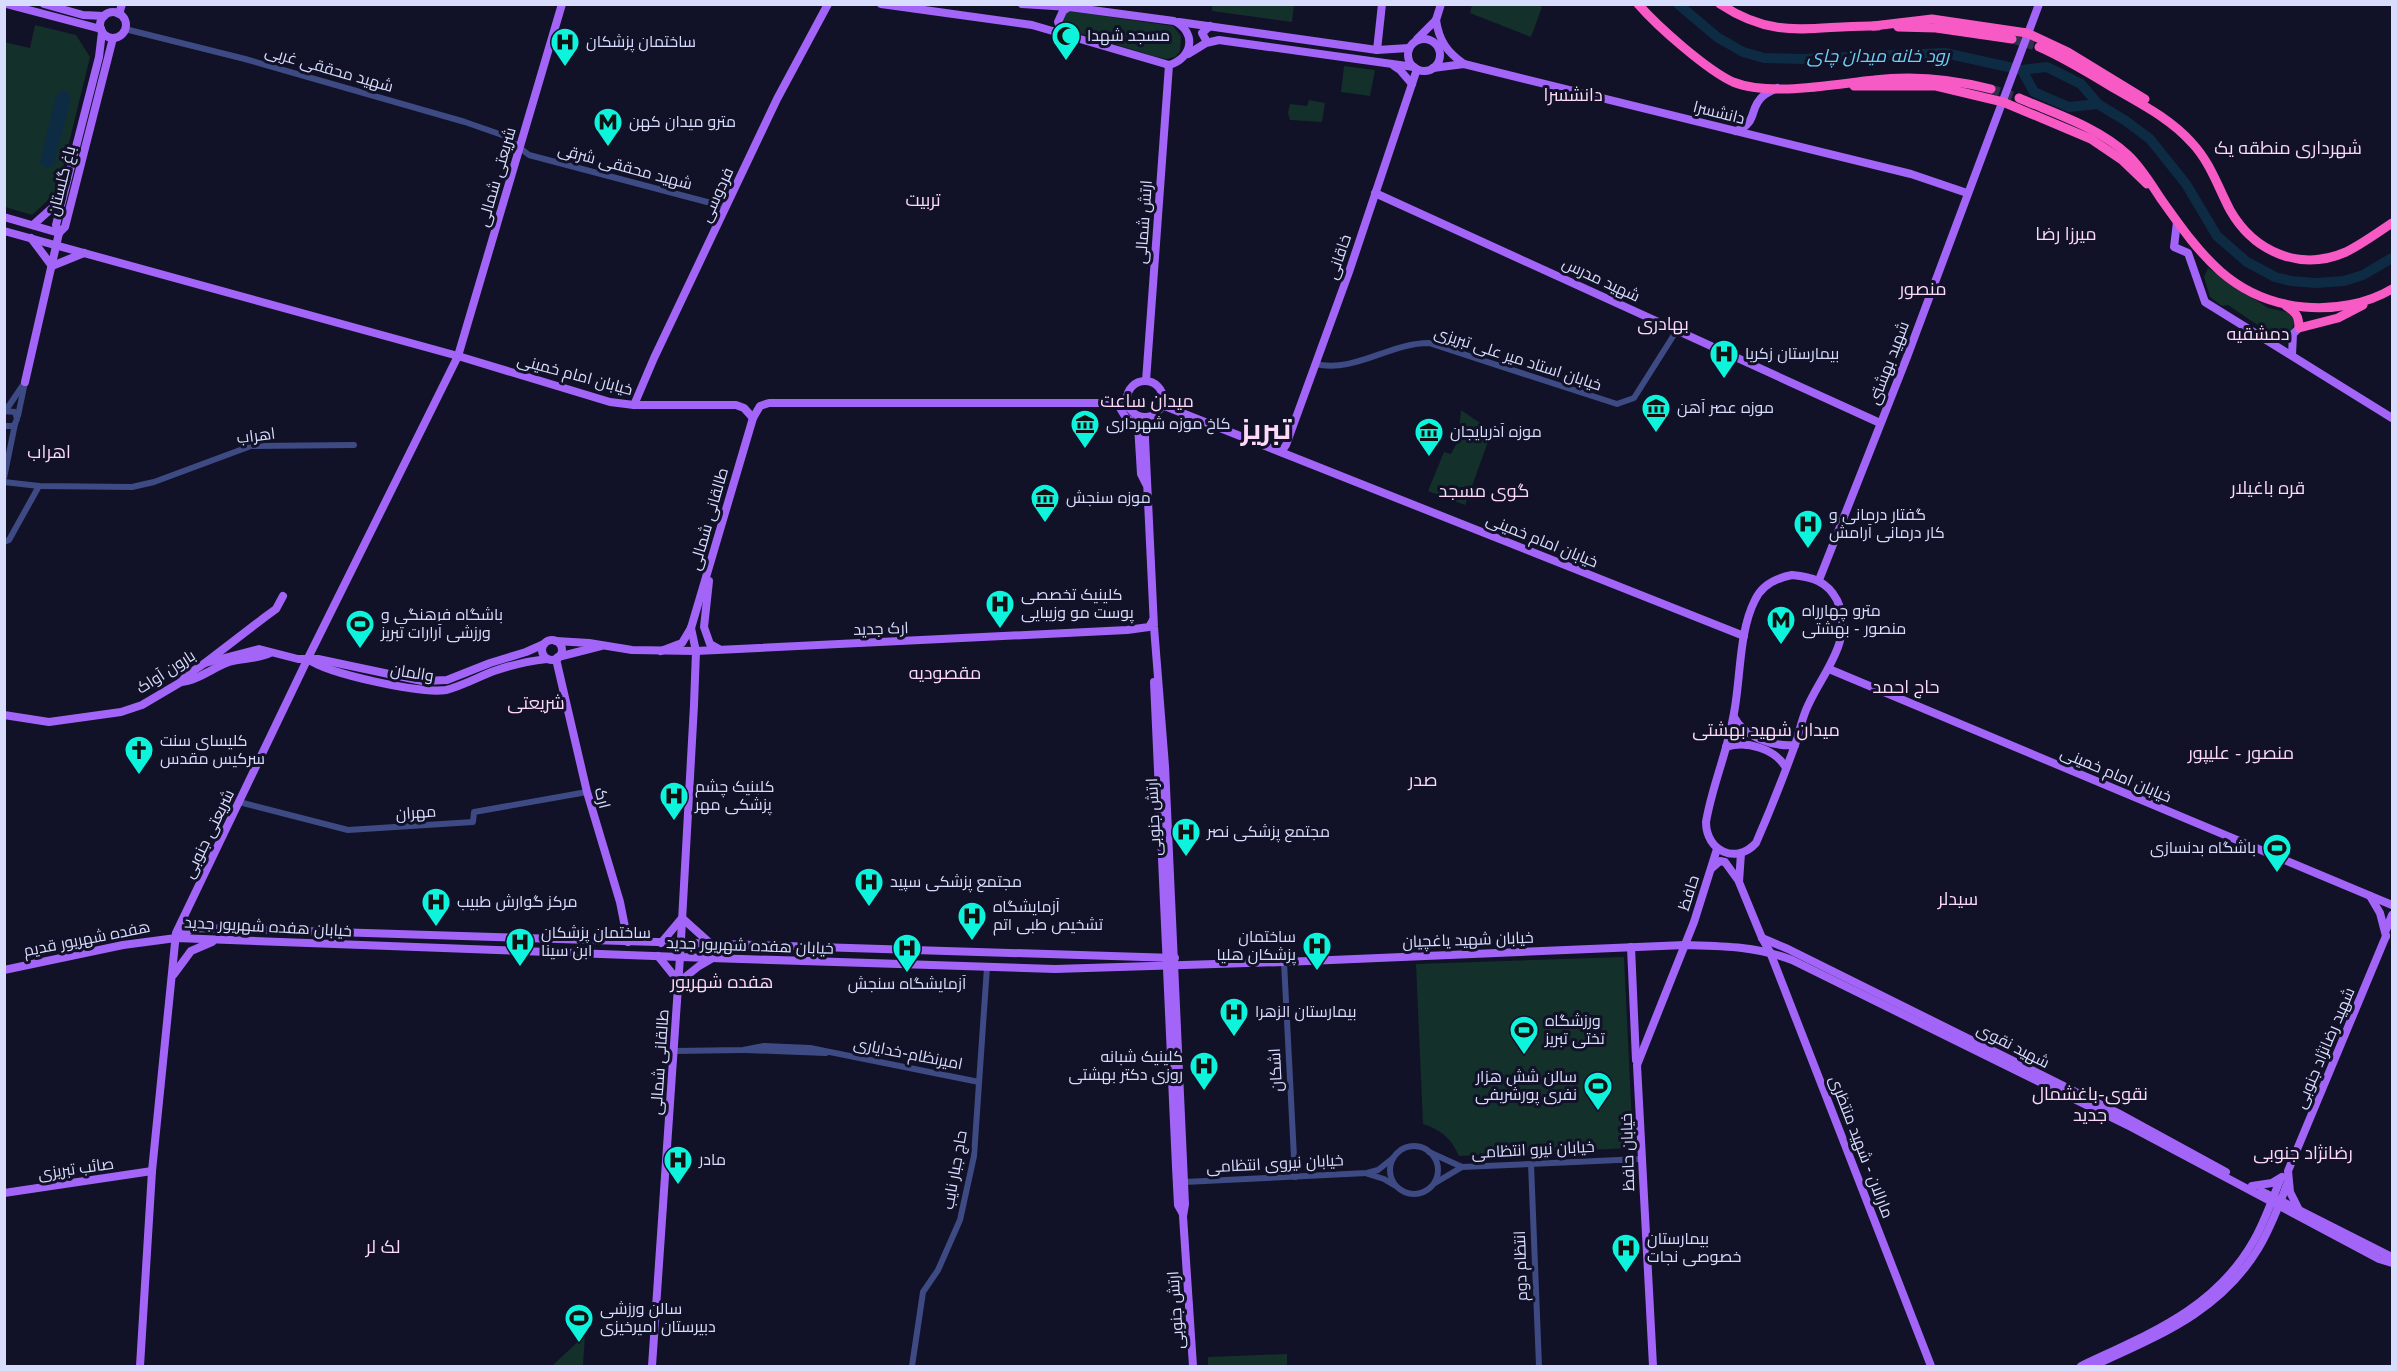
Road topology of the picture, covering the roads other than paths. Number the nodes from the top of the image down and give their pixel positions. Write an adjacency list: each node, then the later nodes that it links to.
1 (6, 4): 24 (main road)
2 (44, 4): 17 (main road)
3 (122, 4): 16 (main road)
4 (562, 4): 47 (main road, شریعتی شمالی)
5 (828, 4): 52 (main road, فردوسی)
6 (881, 4): 26 (main road)
7 (1022, 4): 14 (main road)
8 (1382, 4): 32 (main road)
9 (1441, 4): 18 (main road)
10 (1628, 4): 20 (highway)
11 (1638, 4): 20 (highway)
12 (1720, 4): 22 (highway)
13 (2039, 4): 25 (main road)
14 (1040, 6): 15 (main road)
15 (1069, 7): 19 (main road); 26 (main road)
16 (116, 10): 17 (main road); 23 (main road)
17 (104, 16): 24 (main road)
18 (1436, 20): 30 (main road); 35 (main road)
19 (1174, 21): 21 (main road); 33 (main road)
20 (1652, 21): 41 (highway)
21 (1210, 26): 29 (main road); 32 (main road)
22 (1873, 26): 25 (highway); 28 (highway)
23 (126, 29): 27 (main road); 47 (street, شهید محققی غربی)
24 (101, 30): 27 (main road); 51 (main road, باغ گلستان)
25 (2027, 33): 44 (main road, شهید بهشتى); 45 (highway)
26 (1063, 34): 36 (main road)
27 (113, 38): 59 (main road, باغ گلستان)
28 (2012, 39)
29 (1208, 42): 33 (main road); 34 (main road)
30 (1412, 45): 32 (main road); 37 (main road); 38 (main road)
31 (2039, 47): 45 (highway)
32 (1377, 50)
33 (1184, 57): 36 (main road)
34 (1390, 63): 37 (main road); 39 (main road)
35 (1464, 64): 38 (main road); 46 (main road, دانشسرا)
36 (1169, 65): 72 (main road, ارتش شمالی)
37 (1415, 68): 38 (main road); 39 (main road, خاقانی)
38 (1433, 68)
39 (1412, 84): 49 (main road, خاقانی)
40 (1842, 85): 41 (highway); 42 (highway); 44 (highway)
41 (1777, 88): 46 (main road)
42 (1991, 89)
43 (2019, 98): 48 (highway)
44 (2003, 102): 48 (highway); 50 (main road, شهید بهشتى)
45 (2176, 126): 61 (highway)
46 (1734, 131): 50 (main road, دانشسرا)
47 (519, 148): 52 (street, شهید محققی شرقی); 70 (main road, شریعتی شمالی)
48 (2154, 189): 54 (highway)
49 (1375, 193): 68 (main road, شهید مدرس); 71 (main road, خاقانی)
50 (1967, 193): 83 (main road, شهید بهشتى)
51 (63, 198): 56 (main road); 59 (main road, باغ گلستان)
52 (726, 207): 74 (main road, فردوسی)
53 (4, 217): 56 (main road)
54 (2177, 222): 66 (highway); 69 (main road)
55 (2392, 223): 61 (highway)
56 (33, 225): 59 (main road)
57 (4, 231): 60 (main road, خیابان امام خمینی)
58 (2392, 231): 61 (highway)
59 (59, 233): 62 (main road)
60 (31, 238): 62 (main road, خیابان امام خمینی); 64 (main road)
61 (2363, 242)
62 (56, 245): 63 (main road, خیابان امام خمینی); 64 (main road)
63 (84, 253): 64 (main road); 70 (main road, خیابان امام خمینی)
64 (52, 266): 73 (main road)
65 (2391, 290): 66 (highway); 67 (highway)
66 (2284, 305): 67 (highway)
67 (2299, 328): 69 (main road)
68 (1677, 330): 71 (street, خیابان استاد میر علی تبریزی); 83 (main road, شهید مدرس)
69 (2292, 355): 81 (main road)
70 (458, 356): 74 (main road, خیابان امام خمینی); 106 (main road, شریعتی جنوبی)
71 (1315, 364): 86 (main road, خاقانی)
72 (1146, 381): 76 (main road); 77 (main road)
73 (25, 382): 78 (street); 82 (street)
74 (635, 402): 80 (main road, خیابان امام خمینی)
75 (1117, 403): 76 (main road); 80 (main road); 89 (main road)
76 (1128, 403): 79 (main road)
77 (1162, 405): 79 (main road); 86 (main road, خیابان امام خمینی)
78 (5, 410): 82 (street)
79 (1144, 417): 89 (main road, ارتش جنوبی)
80 (753, 418): 91 (main road, طالقانی شمالی)
81 (2392, 418)
82 (16, 420): 84 (street); 87 (street)
83 (1880, 423): 92 (main road, شهید بهشتى)
84 (4, 426)
85 (354, 445): 88 (street, اهراب)
86 (1283, 448): 97 (main road, خیابان امام خمینی)
87 (4, 480): 88 (street, اهراب)
88 (39, 486): 90 (street)
89 (1147, 488): 94 (main road, ارتش جنوبی)
90 (4, 542)
91 (711, 559): 95 (main road, طالقانی شمالی); 101 (main road)
92 (1819, 580): 97 (main road); 109 (main road)
93 (283, 596): 107 (main road, بارون آواک)
94 (1153, 618): 96 (main road); 142 (main road, ارتش جنوبی)
95 (692, 628): 102 (main road); 103 (main road, طالقانی شمالی)
96 (1146, 628): 101 (main road, ارک جدید); 142 (main road, ارتش جنوبی)
97 (1744, 636): 113 (main road)
98 (556, 641): 99 (main road); 100 (main road); 105 (main road)
99 (543, 644): 105 (main road); 108 (main road, والمان)
100 (605, 645): 102 (main road, ارک جدید); 105 (main road, والمان)
101 (720, 650): 103 (main road, ارک جدید)
102 (660, 651): 103 (main road, ارک جدید)
103 (696, 651): 126 (main road, طالقانی شمالی)
104 (270, 653): 106 (main road, والمان); 107 (main road, والمان); 111 (main road, والمان)
105 (554, 658): 110 (main road, والمان); 117 (main road, ارک)
106 (308, 659): 108 (main road, والمان); 110 (main road, والمان); 118 (main road, شریعتی جنوبی)
107 (205, 663): 111 (main road, بارون آواک)
108 (350, 665): 110 (main road)
109 (1829, 669): 114 (main road); 123 (main road, خیابان امام خمینی)
110 (347, 675)
111 (181, 682): 112 (main road, بارون آواک)
112 (4, 715)
113 (1734, 717): 114 (main road); 115 (main road)
114 (1795, 745): 116 (main road)
115 (1726, 747): 116 (main road); 119 (main road)
116 (1786, 768): 120 (main road)
117 (586, 792): 118 (street, مهران); 131 (main road, ارک)
118 (239, 802): 128 (main road, شریعتی جنوبی)
119 (1717, 849): 120 (main road); 121 (main road, حافظ)
120 (1741, 853): 122 (main road)
121 (1710, 870): 122 (main road); 135 (main road, حافظ)
122 (1739, 882): 129 (main road, مارالان - شهید منتظری)
123 (2369, 895): 124 (main road, خیابان امام خمینی); 127 (main road)
124 (2392, 905)
125 (2392, 915): 127 (main road, شهید رضانژاد جنوبی)
126 (682, 918): 132 (main road); 133 (main road, طالقانی شمالی); 134 (main road)
127 (2389, 932): 160 (main road, شهید رضانژاد جنوبی)
128 (176, 938): 130 (main road, خیابان هفده شهریور جدید); 131 (main road, خیابان هفده شهریور جدید); 146 (main road, هفده شهریور قدیم); 147 (main road, شریعتی جنوبی)
129 (1761, 938): 137 (main road, مارالان - شهید منتظری); 164 (main road, شهید نقوی)
130 (216, 940): 139 (main road, خیابان هفده شهریور جدید); 147 (main road)
131 (628, 942): 132 (main road, خیابان هفده شهریور جدید)
132 (661, 943): 133 (main road, خیابان هفده شهریور جدید)
133 (681, 943): 134 (main road, خیابان هفده شهریور جدید); 140 (main road, طالقانی شمالی)
134 (711, 944): 138 (main road, خیابان هفده شهریور جدید)
135 (1685, 945): 136 (main road, خیابان شهید یاغچیان); 137 (main road, خیابان شهید یاغچیان); 150 (main road, خیابان حافظ)
136 (1631, 947): 143 (main road, خیابان شهید یاغچیان); 150 (main road)
137 (1766, 951): 164 (main road, شهید نقوی); 178 (main road, مارالان - شهید منتظری)
138 (1057, 955): 142 (main road, خیابان هفده شهریور جدید); 145 (main road)
139 (658, 956): 140 (main road, خیابان هفده شهریور جدید); 148 (main road)
140 (680, 957): 141 (main road, خیابان هفده شهریور جدید); 148 (main road, طالقانی شمالی)
141 (714, 958): 144 (main road, خیابان هفده شهریور جدید); 148 (main road)
142 (1171, 962): 143 (main road, خیابان شهید یاغچیان); 145 (main road, خیابان هفده شهریور جدید); 161 (main road, ارتش جنوبی); 168 (main road, ارتش جنوبی)
143 (1284, 962): 159 (street, اشکان)
144 (987, 967): 145 (main road, خیابان هفده شهریور جدید); 151 (street, حاج جبار نایب)
145 (1055, 969)
146 (4, 970)
147 (174, 975): 157 (main road, شریعتی جنوبی)
148 (679, 982): 149 (main road, طالقانی شمالی)
149 (674, 1051): 151 (street, امیرنظام-خدایاری); 173 (main road, طالقانی شمالی)
150 (1637, 1065): 154 (main road, خیابان حافظ)
151 (979, 1082): 174 (street, حاج جبار نایب)
152 (1429, 1152): 153 (street); 156 (street, خیابان نیرو انتظامی); 162 (street)
153 (1394, 1158): 158 (street, خیابان نیروی انتظامی); 163 (street)
154 (1641, 1159): 155 (street, خیابان نیرو انتظامی); 177 (main road, خیابان حافظ)
155 (1531, 1164): 156 (street, خیابان نیرو انتظامی); 176 (street, انتظام دوم)
156 (1462, 1167): 162 (street, خیابان نیرو انتظامی)
157 (152, 1171): 165 (main road, صائب تبریزی); 172 (main road, شریعتی جنوبی)
158 (1367, 1173): 159 (street, خیابان نیروی انتظامی); 163 (street, خیابان نیروی انتظامی)
159 (1295, 1177): 161 (street, خیابان نیروی انتظامی)
160 (2284, 1180): 164 (main road); 166 (main road); 167 (main road)
161 (1184, 1182): 168 (main road, ارتش جنوبی)
162 (1434, 1183): 163 (street)
163 (1398, 1189)
164 (2254, 1190): 166 (main road, شهید نقوی); 169 (main road)
165 (4, 1193)
166 (2275, 1201): 167 (main road); 169 (main road); 171 (main road); 180 (main road)
167 (2300, 1212): 170 (main road)
168 (1183, 1216): 175 (main road, ارتش جنوبی)
169 (2263, 1223): 179 (main road)
170 (2392, 1257)
171 (2392, 1263)
172 (140, 1366)
173 (652, 1366)
174 (912, 1366)
175 (1193, 1366)
176 (1539, 1366)
177 (1653, 1366)
178 (1931, 1366)
179 (2080, 1366)
180 (2093, 1366)

